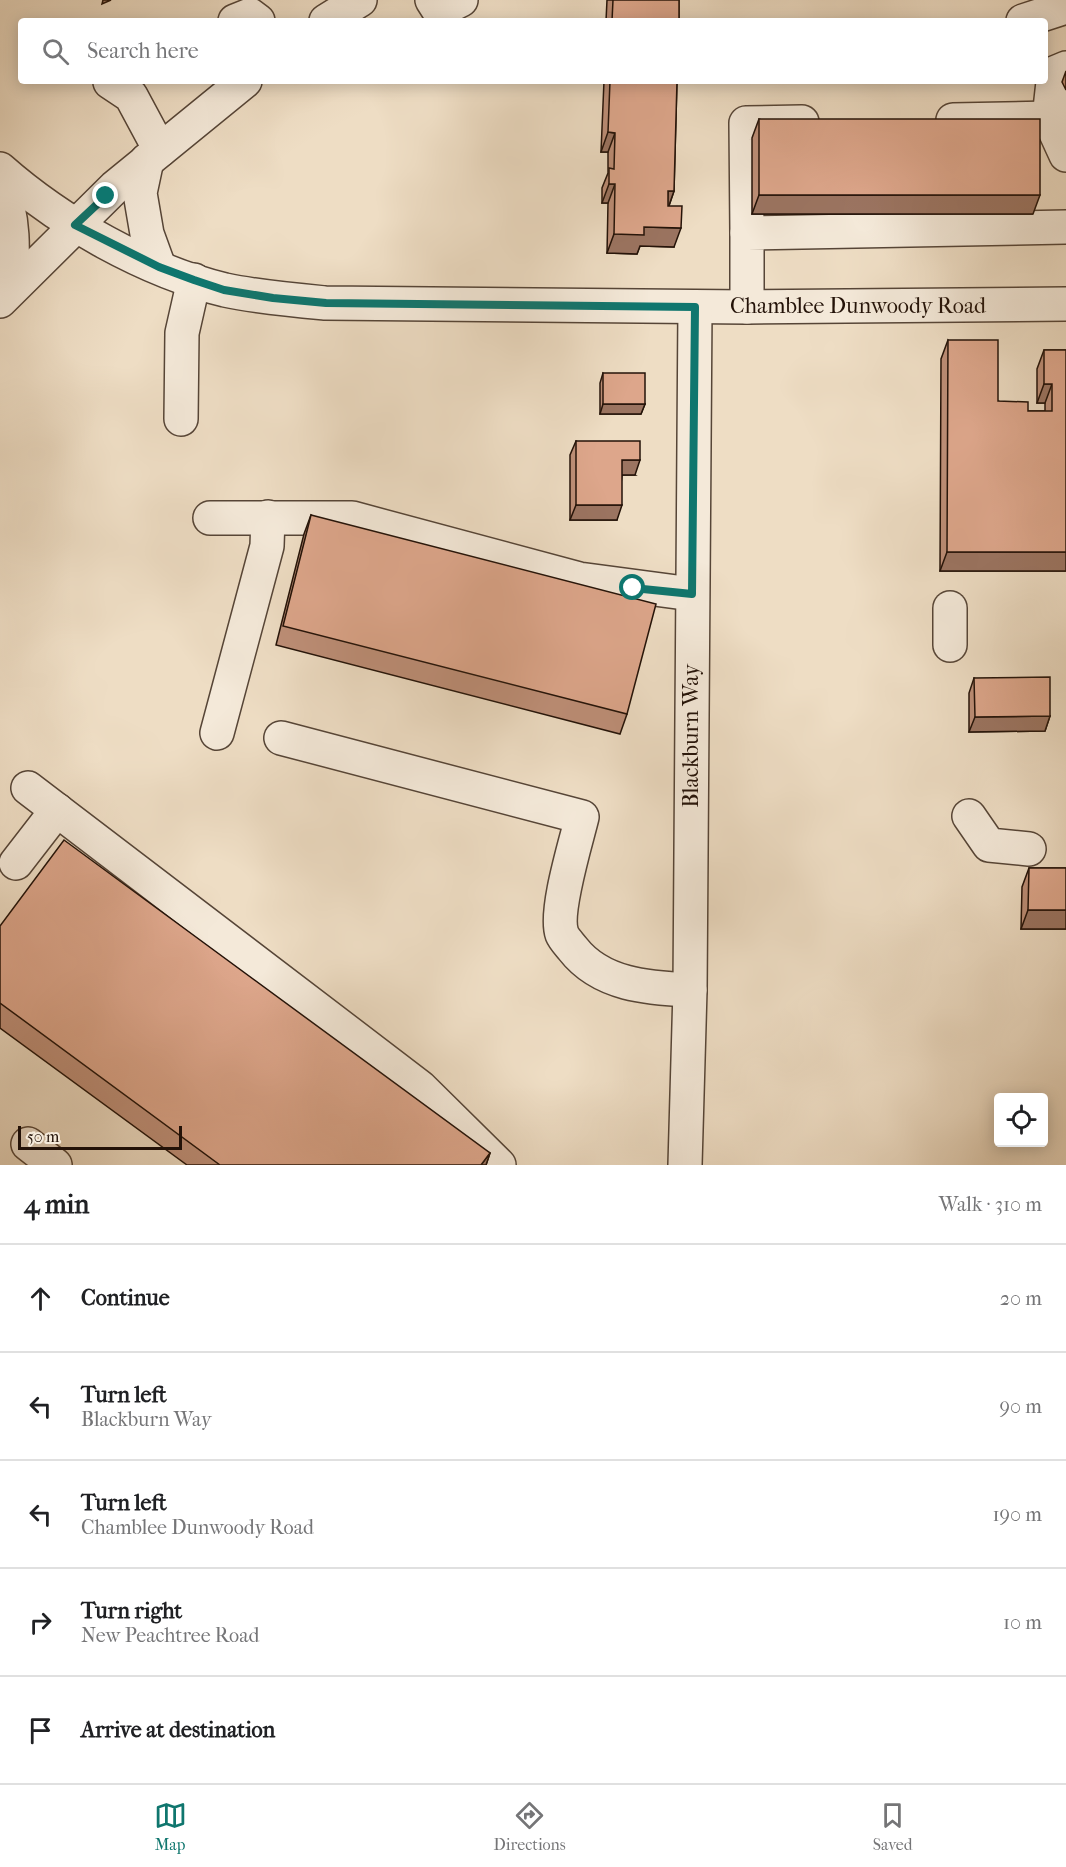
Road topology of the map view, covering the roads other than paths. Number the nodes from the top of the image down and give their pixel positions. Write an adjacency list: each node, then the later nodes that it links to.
1 (360, 0): 5 (street)
2 (432, 0): 3 (street)
3 (461, 0)
4 (1066, 7): 6 (street)
5 (331, 18)
6 (1032, 18)
7 (1066, 68): 10 (street)
8 (241, 84): 14 (street)
9 (127, 86): 14 (street)
10 (1049, 118): 11 (street); 13 (street)
11 (921, 120)
12 (827, 122): 19 (street)
13 (1066, 154)
14 (153, 155): 17 (street); 20 (street)
15 (0, 169): 17 (street, Chamblee Dunwoody Road)
16 (0, 183): 22 (street)
17 (75, 225): 20 (street, Chamblee Dunwoody Road); 22 (street)
18 (1066, 227): 19 (street)
19 (747, 233): 25 (street)
20 (159, 267): 21 (street, Chamblee Dunwoody Road)
21 (194, 280): 24 (street, Chamblee Dunwoody Road); 26 (street)
22 (5, 295)
23 (1066, 304): 25 (street, Chamblee Dunwoody Road)
24 (695, 307): 25 (street, Chamblee Dunwoody Road); 29 (street, Blackburn Way)
25 (747, 307)
26 (181, 419)
27 (268, 517): 28 (street); 29 (street); 32 (street)
28 (210, 518)
29 (692, 594): 39 (street, Blackburn Way)
30 (950, 608): 31 (street)
31 (950, 645)
32 (217, 733)
33 (281, 738): 39 (street)
34 (28, 788): 35 (street)
35 (57, 810): 38 (street); 42 (street)
36 (969, 816): 37 (street)
37 (1029, 849)
38 (16, 864)
39 (690, 990): 43 (street, Blackburn Way)
40 (28, 1144): 41 (street)
41 (55, 1165)
42 (500, 1165)
43 (685, 1165)

